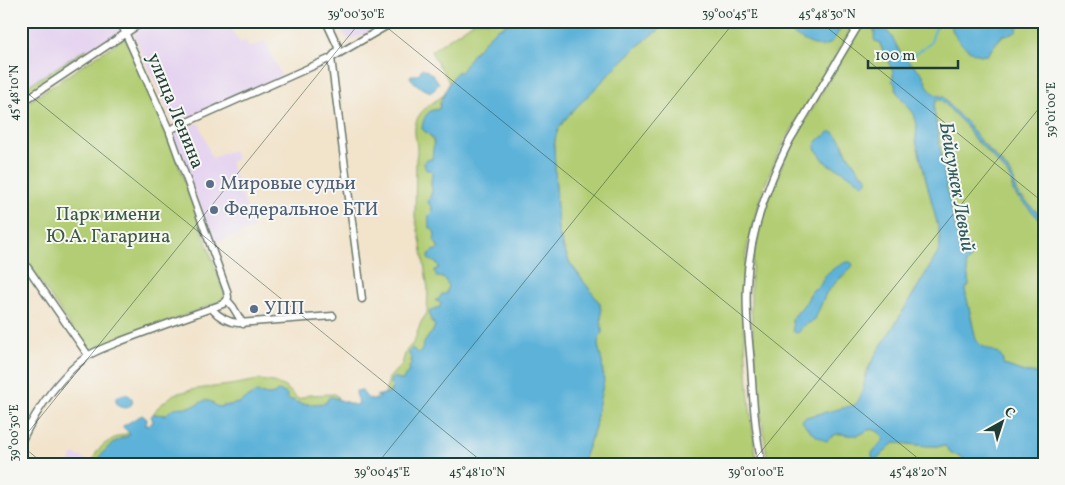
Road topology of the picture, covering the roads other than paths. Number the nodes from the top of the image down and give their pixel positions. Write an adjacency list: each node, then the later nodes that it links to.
1 (120, 21): 6 (street, улица Ленина)
2 (144, 21): 6 (street)
3 (326, 21): 7 (street)
4 (396, 21): 7 (street)
5 (860, 24): 18 (street)
6 (126, 33): 8 (street); 9 (street, улица Ленина)
7 (332, 58): 9 (street); 11 (street)
8 (21, 103)
9 (170, 130): 12 (street, улица Ленина)
10 (21, 258): 16 (street)
11 (362, 299)
12 (227, 300): 13 (street); 15 (street, улица Ленина)
13 (210, 308): 15 (street); 16 (street)
14 (333, 316): 15 (street)
15 (243, 324)
16 (88, 355): 17 (street)
17 (21, 442)
18 (762, 464)

